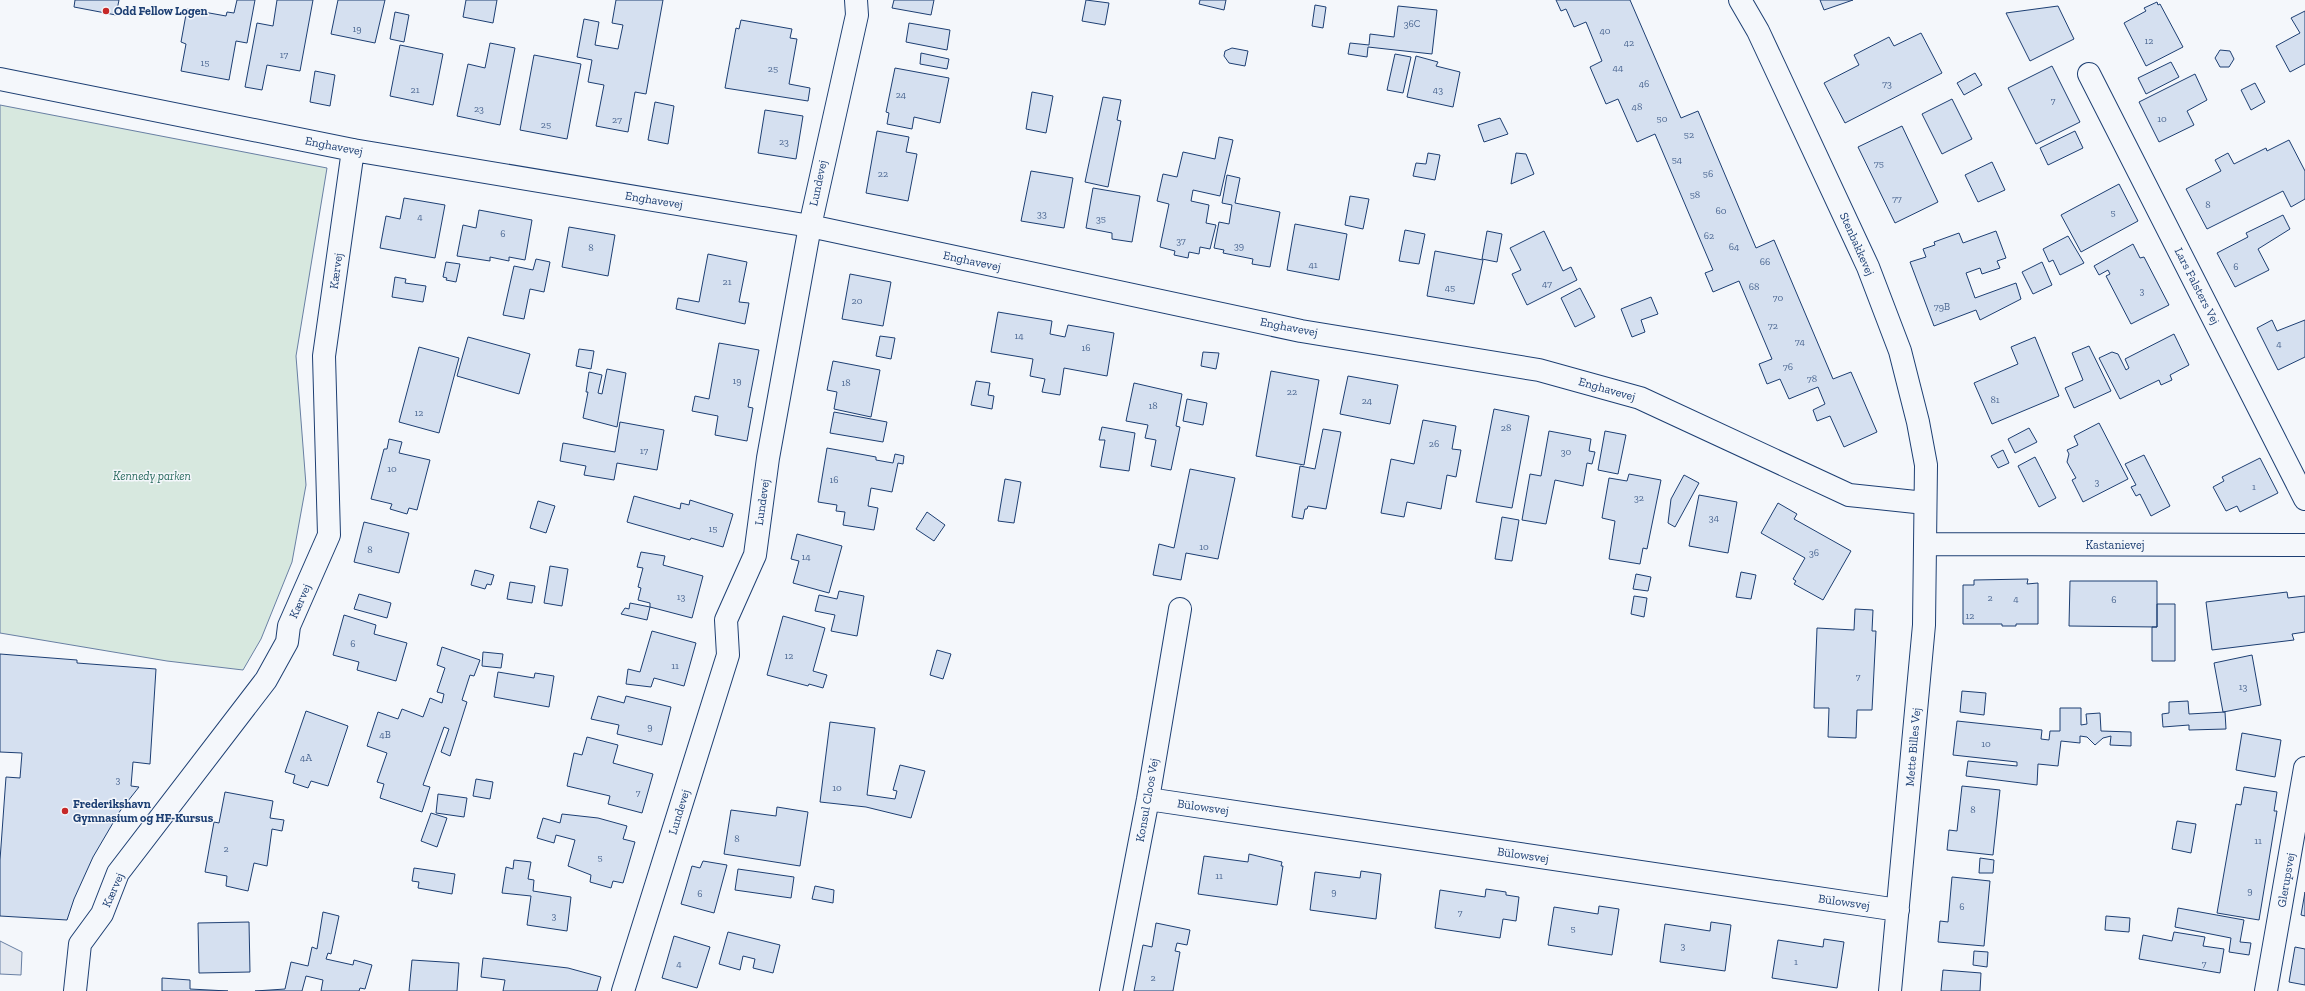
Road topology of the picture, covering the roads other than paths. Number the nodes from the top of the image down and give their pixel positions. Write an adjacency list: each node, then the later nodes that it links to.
1 (856, 0): 6 (street, Lundevej)
2 (1740, 0): 8 (street, Stenbakkevej)
3 (2089, 74): 7 (street, Lars Falsters Vej)
4 (0, 79): 5 (street, Enghavevej)
5 (353, 150): 6 (street, Enghavevej); 15 (street, Kærvej)
6 (810, 226): 8 (street, Enghavevej); 16 (street, Lundevej)
7 (2305, 499)
8 (1925, 503): 9 (street, Mette Billes Vej)
9 (1925, 544): 10 (street, Kastanievej); 14 (street, Mette Billes Vej)
10 (2305, 545)
11 (1180, 609): 13 (street, Konsul Cloos Vej)
12 (2305, 768): 19 (street, Glerupsvej)
13 (1148, 799): 14 (street, Bülowsvej); 17 (street, Konsul Cloos Vej)
14 (1898, 910): 18 (street, Mette Billes Vej)
15 (75, 991)
16 (623, 991)
17 (1111, 991)
18 (1890, 991)
19 (2266, 991)

